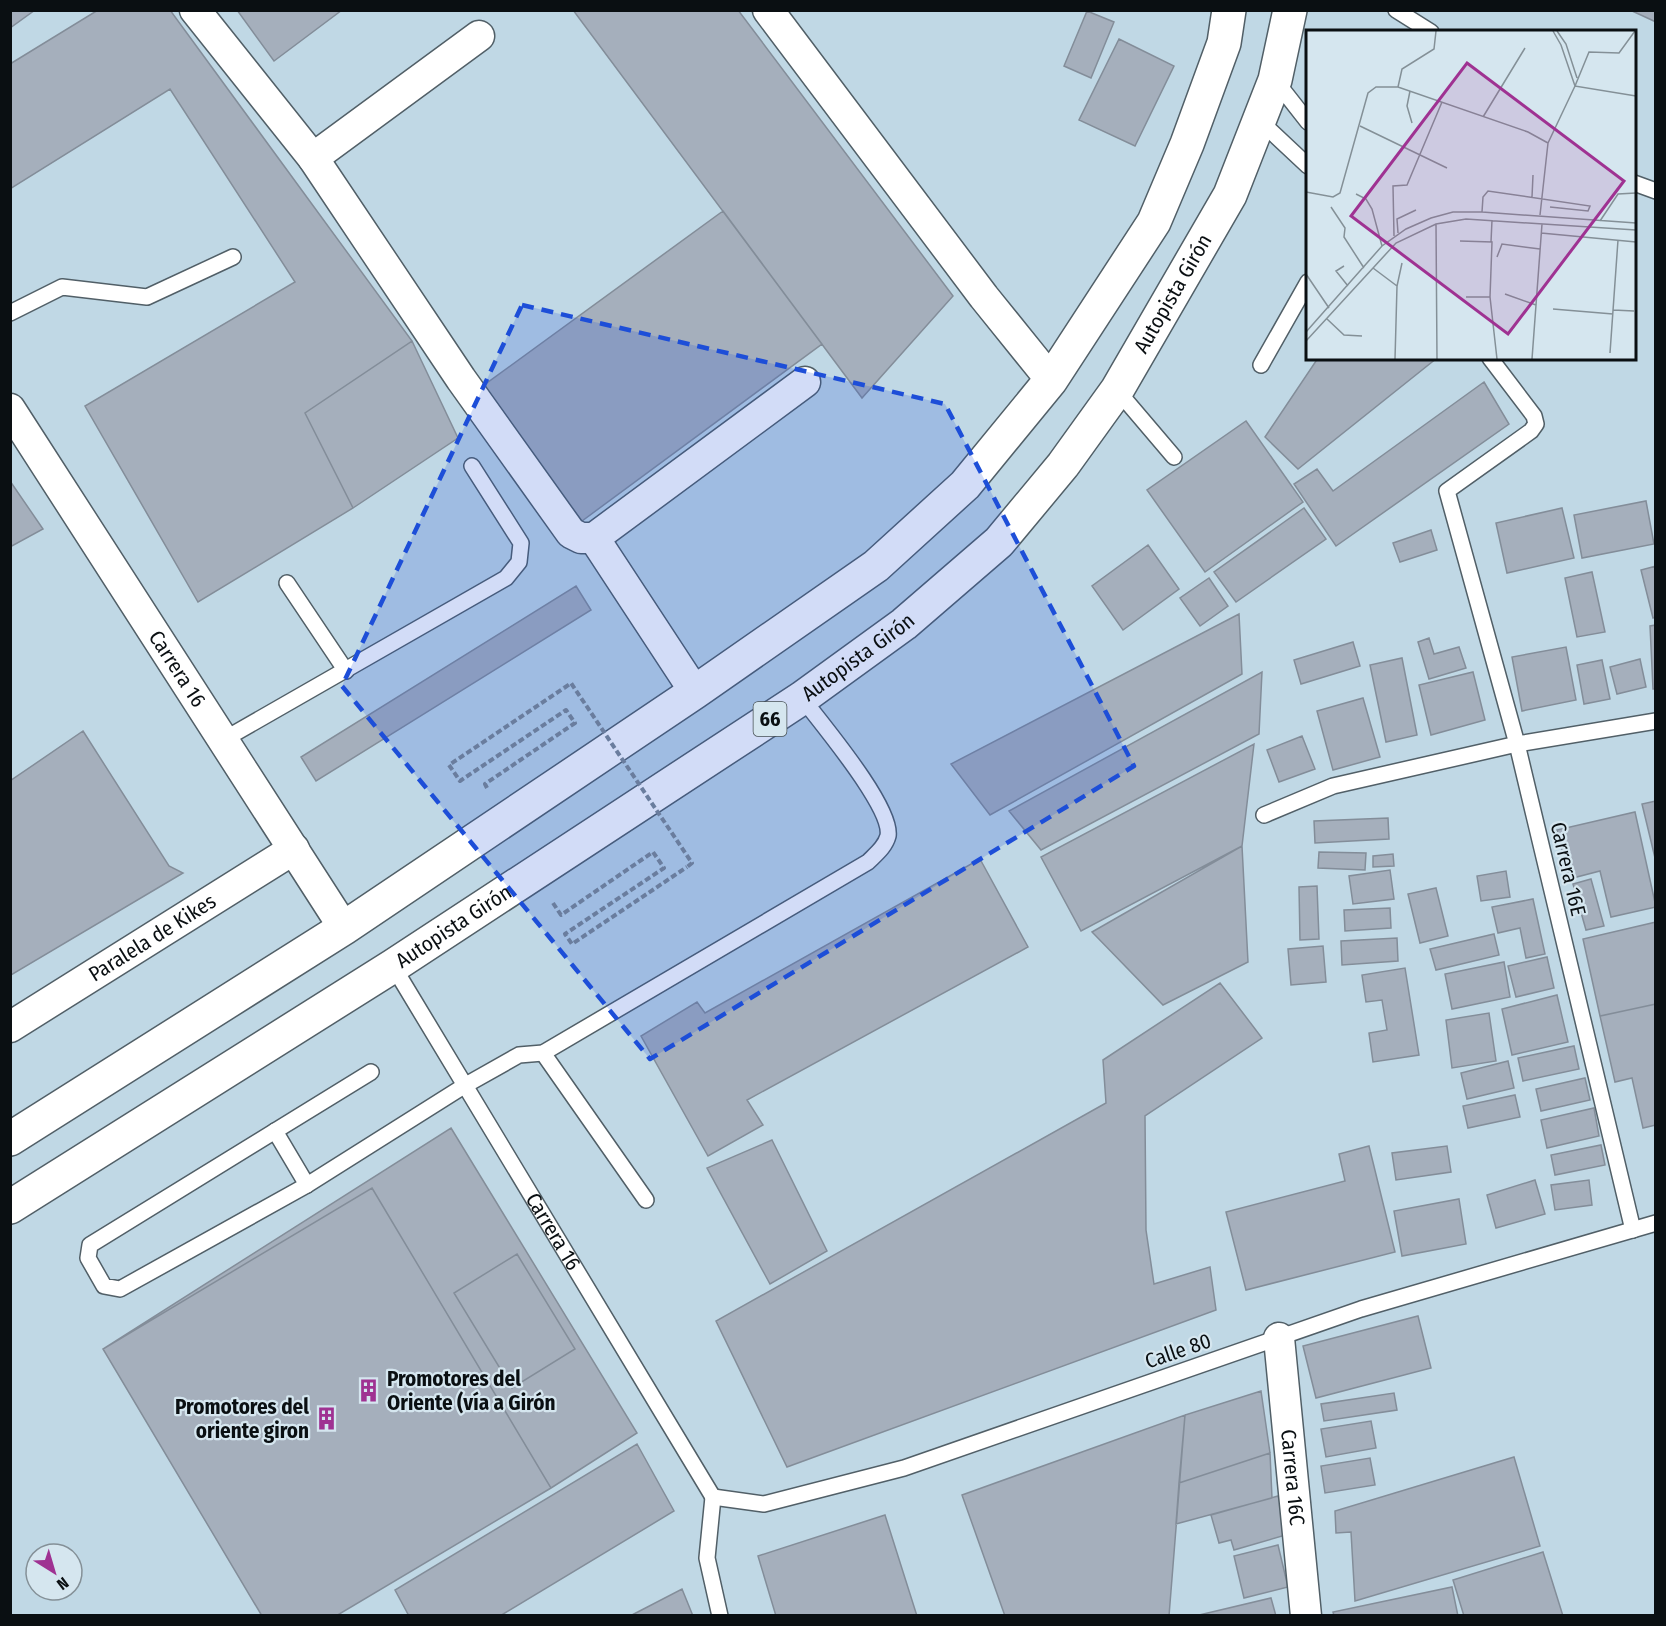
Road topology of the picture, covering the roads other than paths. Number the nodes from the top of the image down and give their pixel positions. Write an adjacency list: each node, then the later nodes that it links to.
1 (195, 10): 11 (street)
2 (768, 10): 20 (street)
3 (1229, 10): 20 (highway)
4 (1290, 10): 8 (highway, Autopista Girón / 66)
5 (1396, 10): 6 (lane)
6 (1428, 30)
7 (479, 36): 11 (street)
8 (1275, 80): 9 (lane); 10 (highway, Autopista Girón / 66)
9 (1306, 119)
10 (1260, 121): 12 (lane); 22 (highway, Autopista Girón / 66)
11 (313, 158): 26 (street)
12 (1306, 164)
13 (1636, 183): 14 (lane)
14 (1656, 191)
15 (233, 257): 17 (lane)
16 (1306, 286): 19 (lane)
17 (10, 313)
18 (1492, 360): 33 (lane, Carrera 16E)
19 (1261, 365)
20 (1051, 380): 29 (highway)
21 (805, 382): 26 (street)
22 (1117, 390): 24 (lane); 30 (highway, Autopista Girón / 66)
23 (10, 409): 32 (street, Carrera 16)
24 (1174, 458)
25 (472, 466): 28 (lane)
26 (594, 538): 29 (street)
27 (287, 583): 28 (lane)
28 (346, 671): 32 (lane)
29 (695, 692): 36 (highway)
30 (802, 698): 37 (highway, Autopista Girón / 66); 39 (lane)
31 (1656, 721): 33 (lane)
32 (224, 740): 35 (street, Carrera 16)
33 (1517, 744): 34 (lane); 48 (lane, Carrera 16E)
34 (1264, 815)
35 (294, 849): 36 (street, Carrera 16); 38 (street, Paralela de Kikes)
36 (344, 927): 43 (highway)
37 (393, 966): 41 (lane, Carrera 16); 46 (highway, Autopista Girón / 66)
38 (10, 1027)
39 (543, 1053): 41 (lane); 45 (lane)
40 (371, 1072): 42 (lane)
41 (464, 1086): 44 (lane); 50 (lane, Carrera 16)
42 (275, 1131): 44 (lane); 44 (lane)
43 (10, 1139)
44 (307, 1185)
45 (646, 1200)
46 (10, 1207)
47 (1656, 1223): 48 (lane, Calle 80)
48 (1634, 1230): 49 (lane, Calle 80)
49 (1279, 1338): 50 (lane, Calle 80); 52 (street, Carrera 16C)
50 (713, 1497): 51 (lane)
51 (720, 1616)
52 (1306, 1616)

